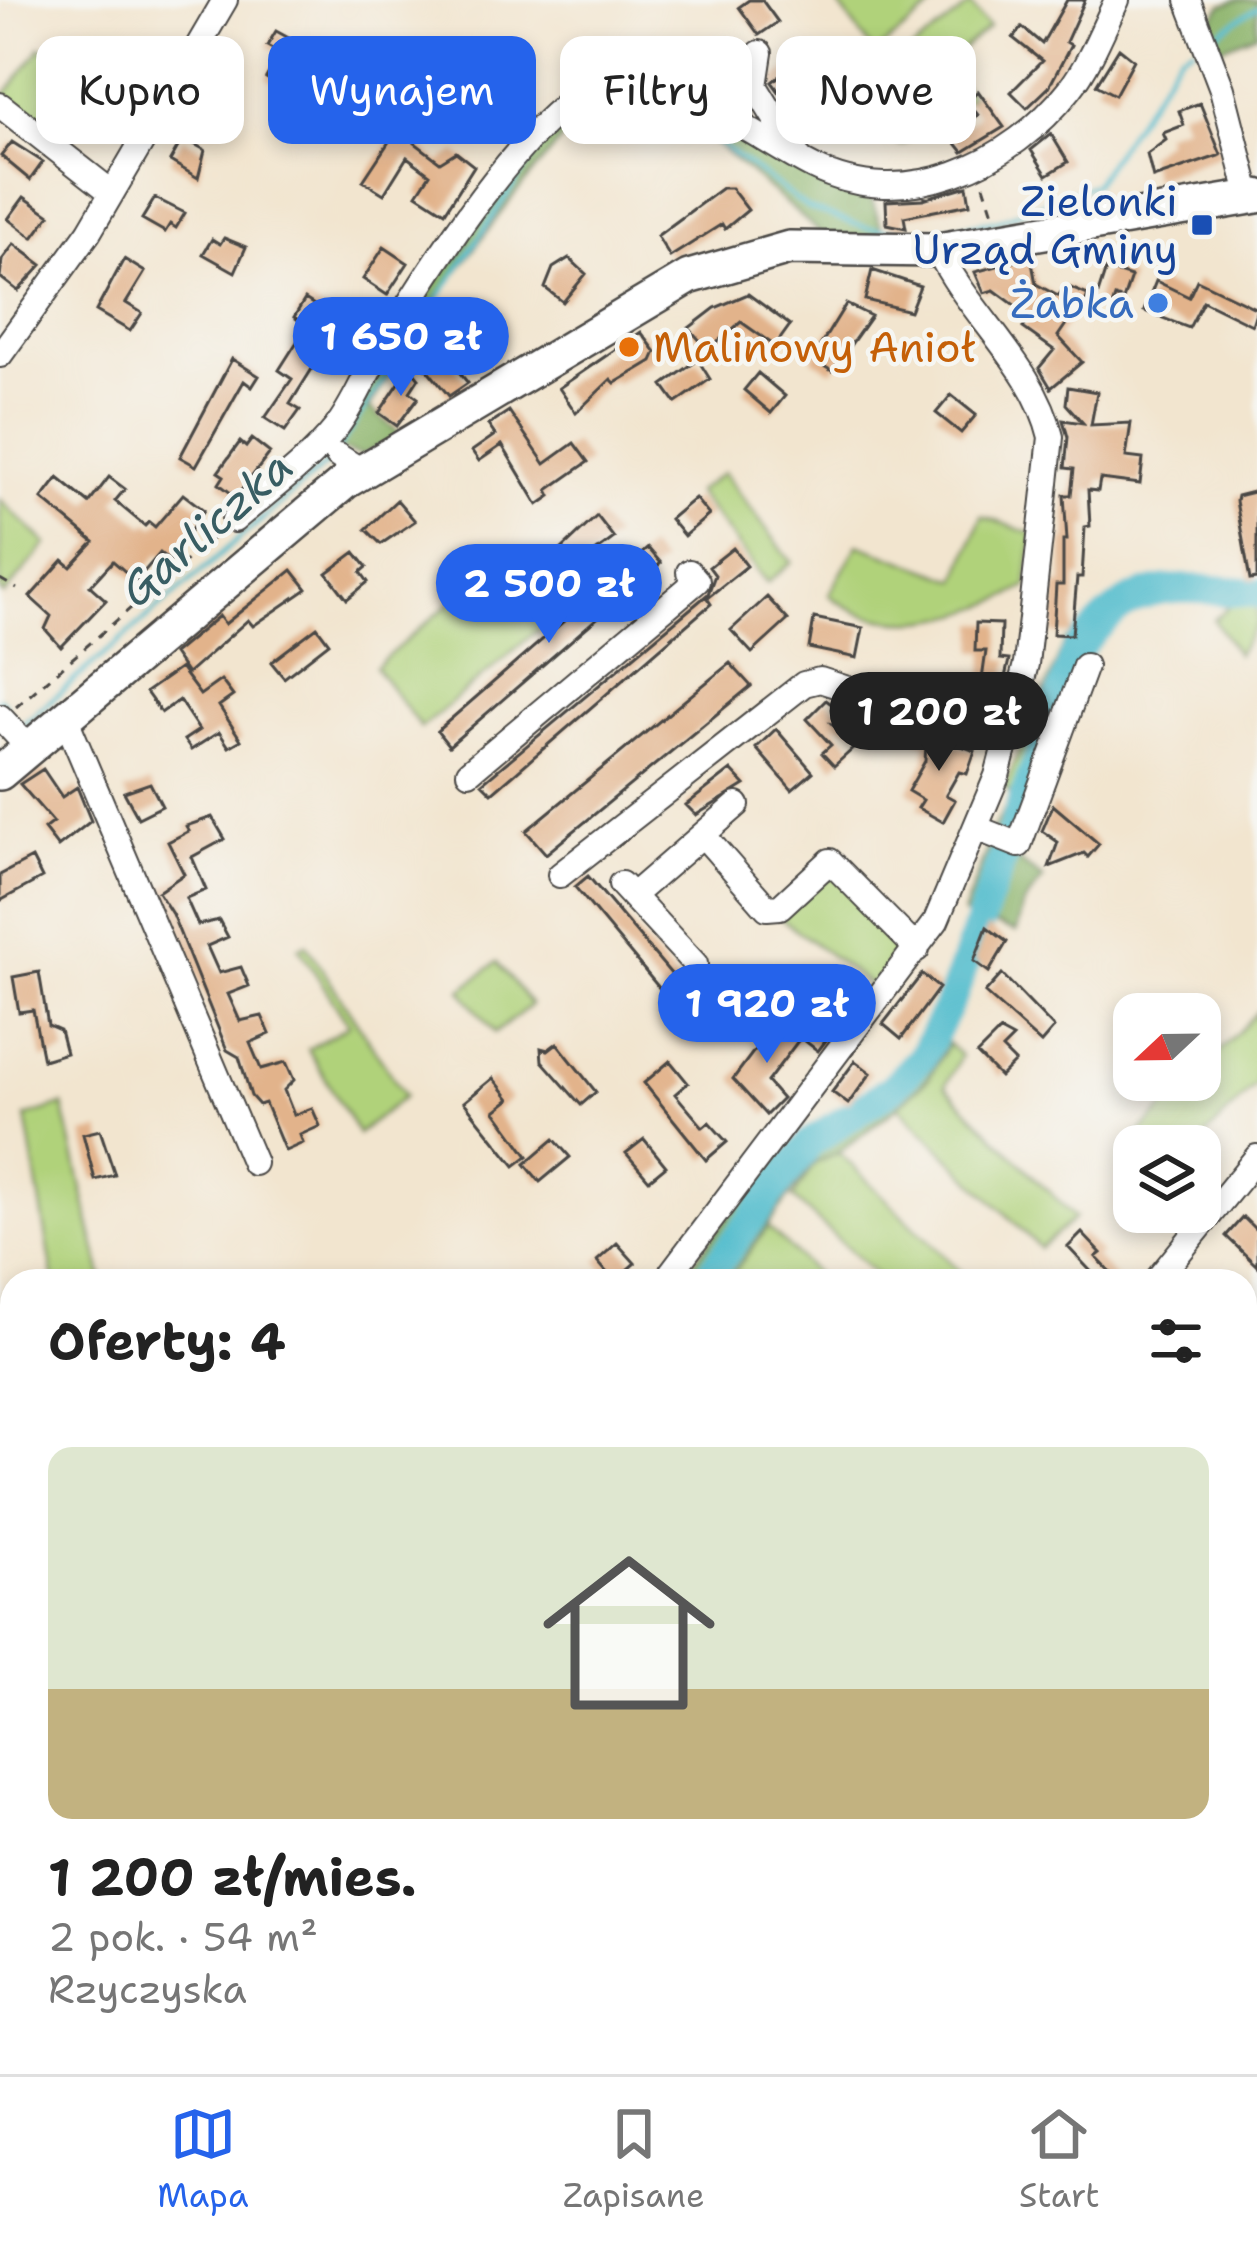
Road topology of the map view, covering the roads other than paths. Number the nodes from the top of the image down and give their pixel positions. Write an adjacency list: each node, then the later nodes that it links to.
1 (225, 0): 7 (street)
2 (1118, 0): 6 (street)
3 (1188, 0): 8 (street)
4 (760, 53): 6 (street)
5 (0, 105): 7 (street)
6 (799, 158): 11 (street)
7 (111, 192): 10 (street)
8 (1253, 197): 9 (main road)
9 (938, 250): 11 (main road); 17 (street)
10 (1, 350)
11 (335, 459): 12 (street); 15 (main road)
12 (234, 520)
13 (689, 572): 18 (street)
14 (1085, 666): 21 (street)
15 (65, 717): 16 (main road); 27 (street)
16 (10, 728): 19 (main road)
17 (1007, 741): 21 (street); 23 (street)
18 (469, 772)
19 (0, 773)
20 (737, 805): 22 (street)
21 (994, 835): 24 (street)
22 (703, 836): 24 (street); 25 (street)
23 (560, 875)
24 (917, 949): 28 (street)
25 (695, 964)
26 (1257, 1156): 29 (street)
27 (254, 1163)
28 (674, 1269)
29 (1166, 1269)

